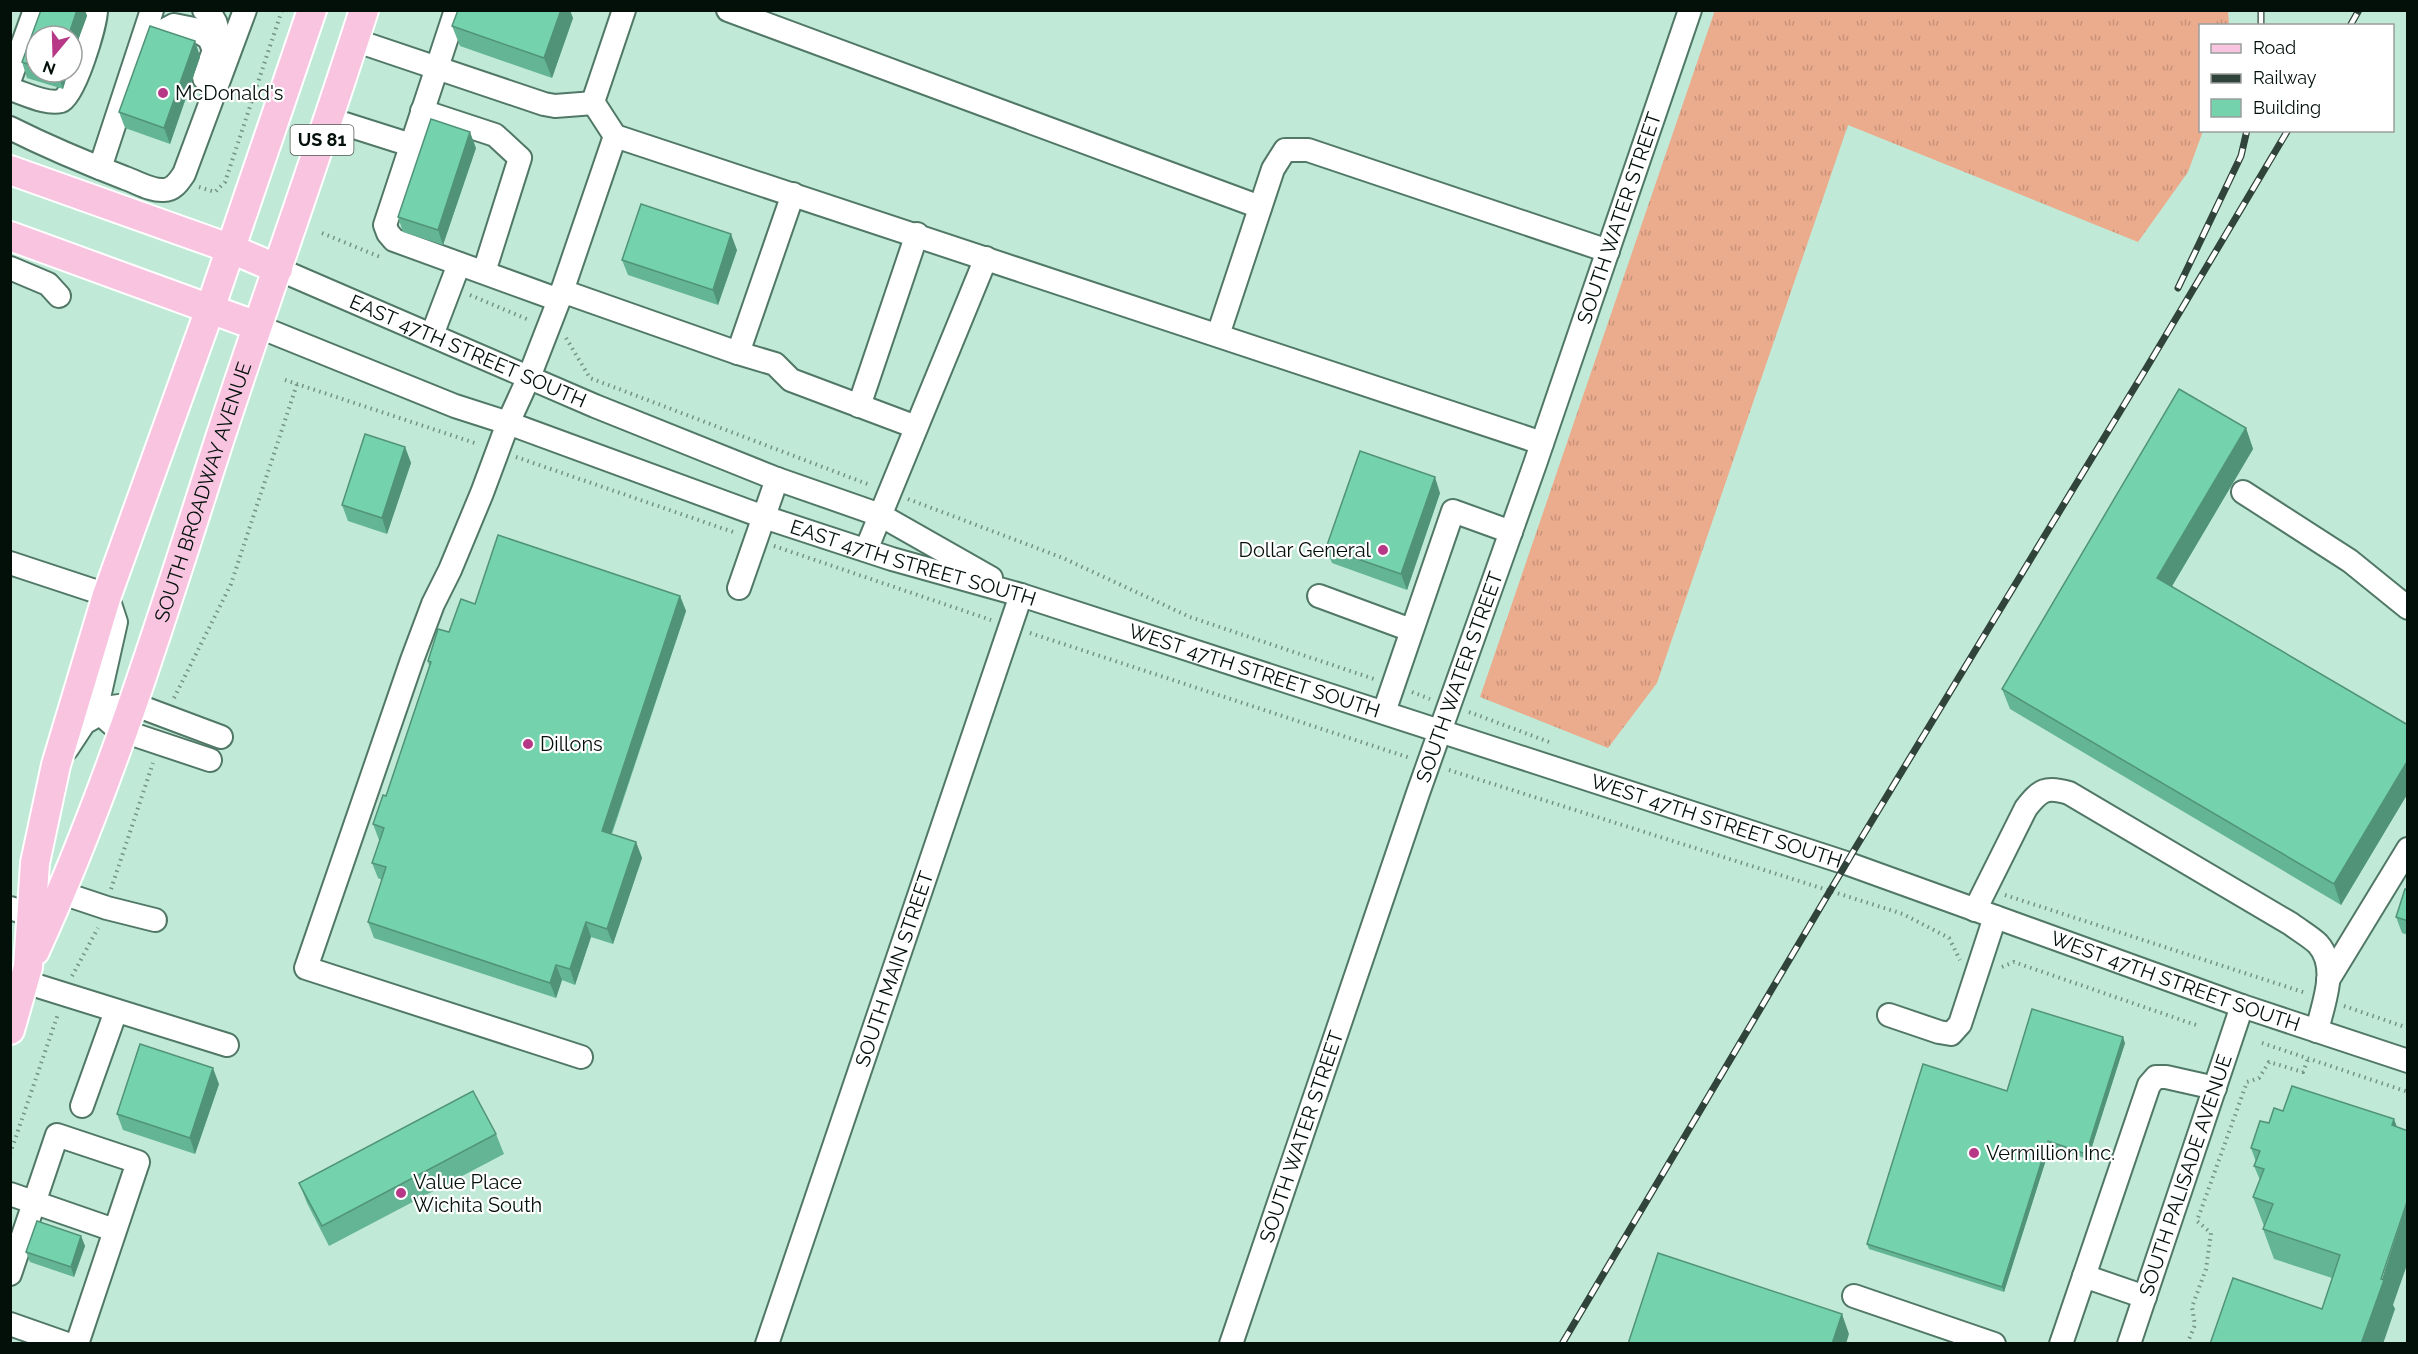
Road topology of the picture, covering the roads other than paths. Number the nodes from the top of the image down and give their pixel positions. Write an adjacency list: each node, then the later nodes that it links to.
1 (34, 10): 17 (street)
2 (96, 10): 18 (street)
3 (152, 10): 21 (street)
4 (182, 10): 13 (street)
5 (204, 10): 15 (street)
6 (245, 10): 25 (street)
7 (312, 10): 33 (main road, SOUTH BROADWAY AVENUE / US 81)
8 (364, 10): 14 (main road, SOUTH BROADWAY AVENUE / US 81)
9 (456, 10): 16 (street)
10 (624, 10): 19 (street)
11 (728, 10): 30 (street)
12 (1690, 10): 34 (street, SOUTH WATER STREET)
13 (159, 33): 15 (street); 21 (street)
14 (354, 40): 16 (street); 22 (main road, SOUTH BROADWAY AVENUE / US 81)
15 (214, 50): 25 (street)
16 (436, 68): 19 (street); 20 (street)
17 (10, 79)
18 (10, 89)
19 (594, 103): 24 (street)
20 (422, 111): 26 (street); 39 (street)
21 (117, 115): 27 (street)
22 (329, 119): 26 (street); 38 (main road, SOUTH BROADWAY AVENUE / US 81)
23 (10, 128): 27 (street)
24 (615, 136): 29 (street); 41 (street)
25 (196, 142): 27 (street)
26 (411, 145): 36 (street)
27 (100, 168)
28 (10, 170): 33 (main road, EAST 47TH STREET SOUTH)
29 (793, 194): 31 (street); 46 (street)
30 (1260, 207): 34 (street); 45 (street)
31 (917, 234): 35 (street); 48 (street)
32 (10, 236): 42 (main road, EAST 47TH STREET SOUTH)
33 (229, 248): 38 (main road, EAST 47TH STREET SOUTH); 42 (main road, SOUTH BROADWAY AVENUE)
34 (1608, 251): 51 (street, SOUTH WATER STREET)
35 (987, 258): 45 (street); 50 (street)
36 (459, 264): 39 (street); 44 (street)
37 (10, 268): 40 (street)
38 (278, 269): 43 (main road, SOUTH BROADWAY AVENUE / US 81); 44 (street, EAST 47TH STREET SOUTH)
39 (484, 272): 41 (street)
40 (59, 296)
41 (560, 296): 46 (street); 47 (street)
42 (210, 309): 43 (main road, EAST 47TH STREET SOUTH); 60 (main road, SOUTH BROADWAY AVENUE)
43 (256, 326): 49 (street, EAST 47TH STREET SOUTH); 65 (main road, SOUTH BROADWAY AVENUE)
44 (432, 335): 47 (street, EAST 47TH STREET SOUTH)
45 (1218, 335): 51 (street)
46 (738, 353): 48 (street)
47 (530, 377): 49 (street); 52 (street, EAST 47TH STREET SOUTH)
48 (860, 406): 50 (street)
49 (508, 423): 55 (street, EAST 47TH STREET SOUTH); 85 (street)
50 (916, 427): 54 (street)
51 (1542, 443): 56 (street, SOUTH WATER STREET)
52 (777, 479): 54 (street, EAST 47TH STREET SOUTH); 55 (street)
53 (2243, 492): 63 (street)
54 (880, 515): 57 (street); 61 (street, EAST 47TH STREET SOUTH)
55 (764, 517): 57 (street, EAST 47TH STREET SOUTH); 59 (street)
56 (1511, 532): 64 (street); 68 (street, SOUTH WATER STREET)
57 (866, 550): 61 (street, EAST 47TH STREET SOUTH)
58 (10, 563): 60 (street)
59 (739, 588)
60 (107, 595): 67 (street); 71 (main road, SOUTH BROADWAY AVENUE)
61 (1021, 595): 66 (street, WEST 47TH STREET SOUTH); 99 (street, SOUTH MAIN STREET)
62 (1319, 596): 64 (street)
63 (2408, 608)
64 (1411, 630): 66 (street)
65 (133, 704): 67 (main road, SOUTH BROADWAY AVENUE); 69 (street)
66 (1384, 712): 68 (street, WEST 47TH STREET SOUTH)
67 (113, 722): 70 (street); 71 (street); 73 (main road, SOUTH BROADWAY AVENUE)
68 (1442, 730): 75 (street, WEST 47TH STREET SOUTH); 100 (street, SOUTH WATER STREET)
69 (221, 737)
70 (210, 760)
71 (56, 765): 74 (main road, SOUTH BROADWAY AVENUE)
72 (2408, 849): 78 (street)
73 (62, 893): 76 (street); 77 (main road, SOUTH BROADWAY AVENUE)
74 (21, 912): 77 (main road, SOUTH BROADWAY AVENUE)
75 (1985, 913): 78 (street); 79 (street, WEST 47TH STREET SOUTH); 81 (street)
76 (155, 920)
77 (21, 985): 80 (street); 82 (main road, SOUTH BROADWAY AVENUE)
78 (2326, 989): 83 (street)
79 (2241, 1006): 83 (street, WEST 47TH STREET SOUTH); 87 (street, SOUTH PALISADE AVENUE)
80 (116, 1011): 84 (street); 88 (street)
81 (1889, 1015)
82 (10, 1030)
83 (2316, 1031): 86 (street, WEST 47TH STREET SOUTH)
84 (227, 1046)
85 (581, 1057)
86 (2408, 1061)
87 (2215, 1088): 93 (street); 95 (street, SOUTH PALISADE AVENUE)
88 (82, 1106)
89 (10, 1194): 90 (street)
90 (34, 1202): 91 (street); 91 (street); 92 (street)
91 (114, 1230): 98 (street)
92 (10, 1274)
93 (2084, 1276): 95 (street); 102 (street)
94 (1854, 1296): 101 (street)
95 (2145, 1297): 103 (street, SOUTH PALISADE AVENUE)
96 (10, 1324): 97 (street)
97 (67, 1344)
98 (77, 1344)
99 (767, 1344)
100 (1231, 1344)
101 (1994, 1344)
102 (2061, 1344)
103 (2129, 1344)

